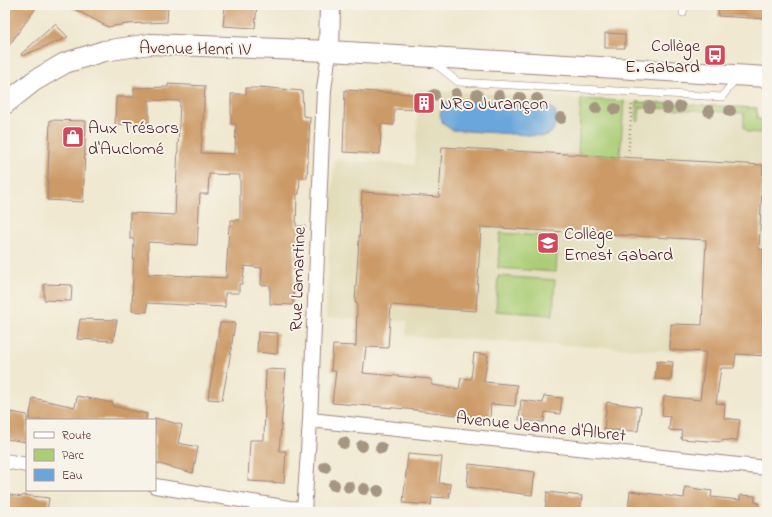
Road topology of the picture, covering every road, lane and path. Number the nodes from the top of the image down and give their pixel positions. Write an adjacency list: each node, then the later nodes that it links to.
1 (330, 5): 4 (main road)
2 (684, 5): 3 (lane)
3 (683, 14)
4 (329, 51): 5 (main road, Avenue Henri IV); 9 (main road, Avenue Henri IV); 11 (street, Rue Lamartine)
5 (428, 58): 6 (main road, Avenue Henri IV); 8 (lane)
6 (737, 75): 7 (main road, Avenue Henri IV); 8 (lane)
7 (767, 77)
8 (632, 92): 10 (path)
9 (5, 104)
10 (628, 158)
11 (310, 420): 14 (street, Avenue Jeanne d'Albret); 16 (street, Rue Lamartine)
12 (5, 461): 13 (street)
13 (26, 465)
14 (767, 468)
15 (156, 486): 16 (street)
16 (305, 510)

